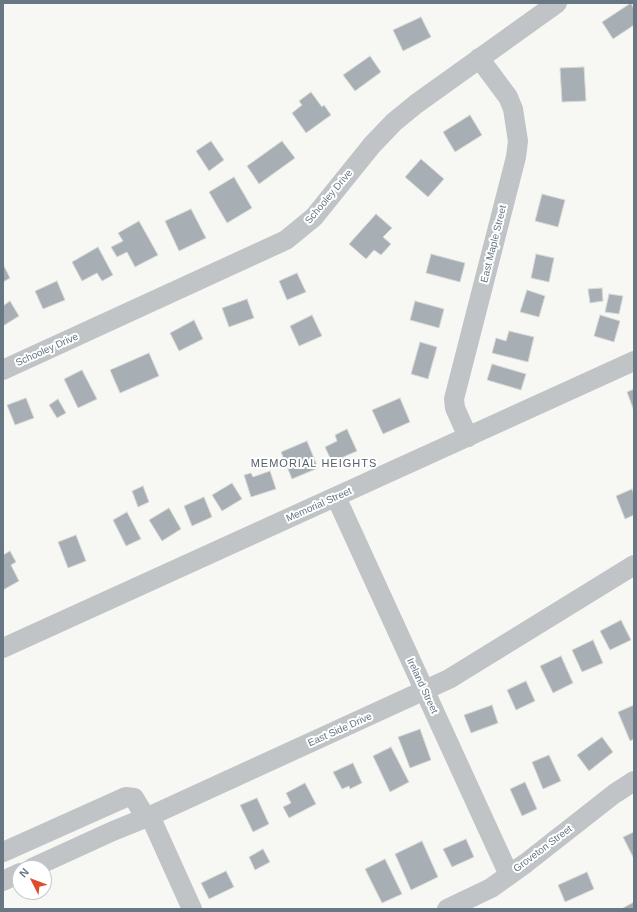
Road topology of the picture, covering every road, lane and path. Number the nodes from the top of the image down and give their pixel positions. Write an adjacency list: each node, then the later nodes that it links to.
1 (557, 3): 2 (street, Schooley Drive)
2 (480, 58): 4 (street, Schooley Drive); 5 (street, East Maple Street)
3 (634, 361): 5 (street, Memorial Street)
4 (3, 370)
5 (468, 437): 6 (street, Memorial Street)
6 (336, 497): 8 (street, Memorial Street); 9 (street, Ireland Street)
7 (634, 565): 9 (street, East Side Drive)
8 (3, 648)
9 (424, 691): 11 (street, East Side Drive); 14 (street, Ireland Street)
10 (634, 781): 14 (street, Groveton Street)
11 (148, 817): 12 (street); 13 (street, East Side Drive); 15 (street)
12 (3, 852)
13 (50, 860)
14 (509, 875): 16 (street, Groveton Street)
15 (192, 909)
16 (447, 909)

